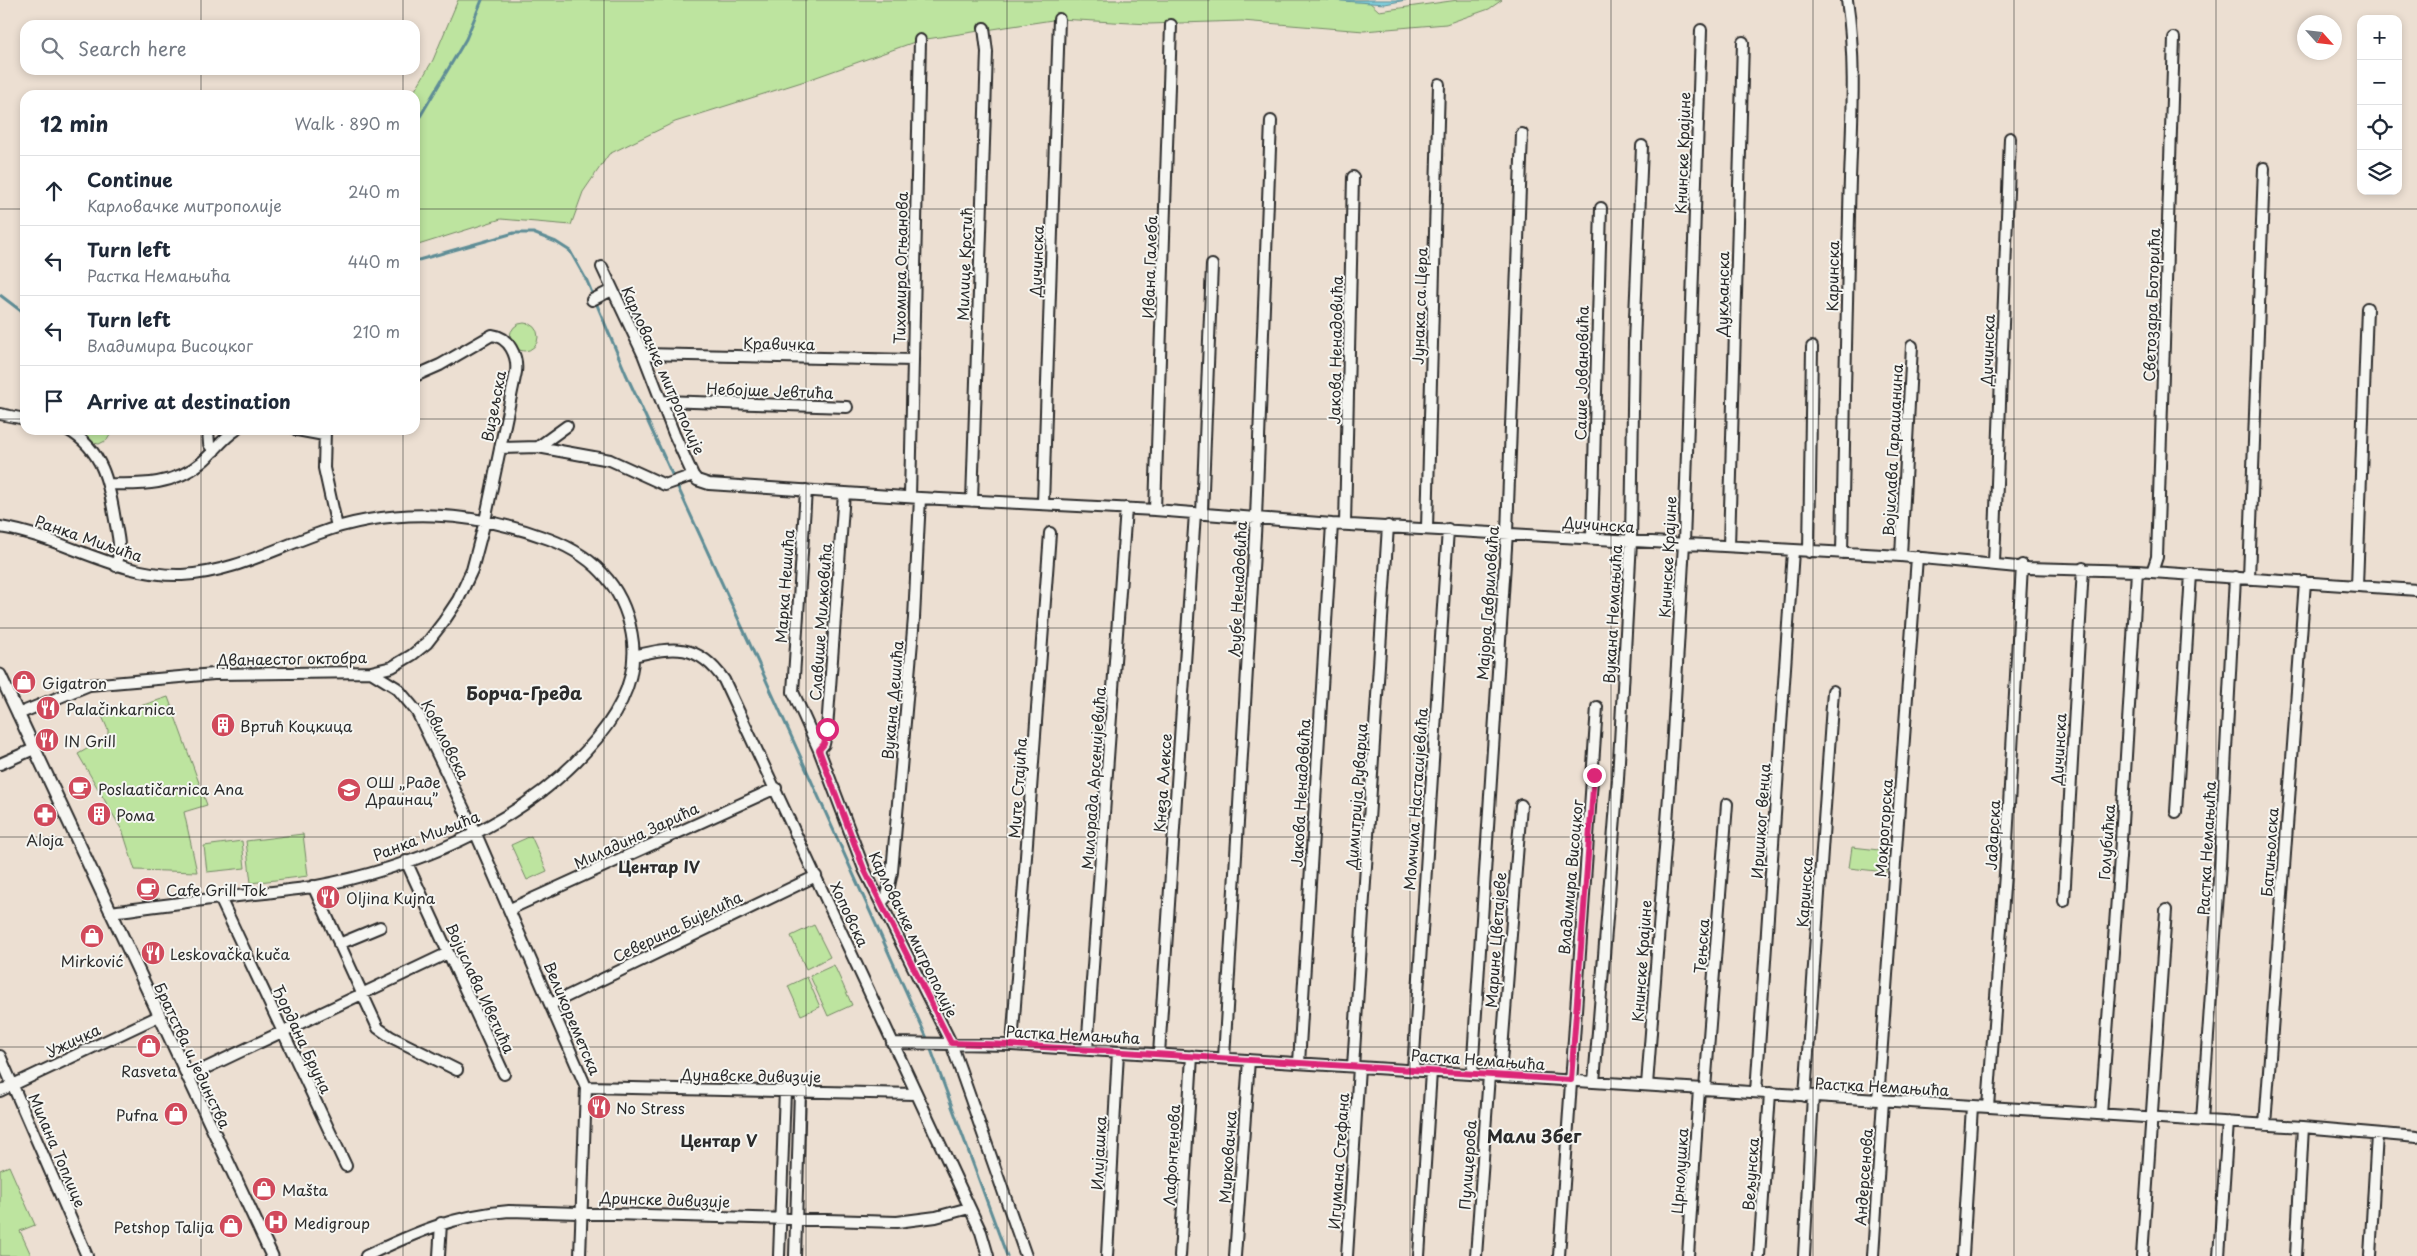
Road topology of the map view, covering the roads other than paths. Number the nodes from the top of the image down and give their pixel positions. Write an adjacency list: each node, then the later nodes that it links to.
1 (1847, 0): 66 (street, Каринска)
2 (1059, 18): 45 (street, Дичинска)
3 (1171, 25): 47 (street, Ивана Галеба)
4 (984, 28): 44 (street, Милице Крстић)
5 (1701, 30): 62 (street, Книнске Крајине)
6 (2174, 38): 74 (street, Светозара Боторића)
7 (920, 40): 25 (street, Тихомира Огњанова)
8 (1743, 42): 63 (street, Дукљанска)
9 (1439, 84): 56 (street, Јунака са Цера)
10 (1271, 121): 49 (street, Љубе Ненадовића)
11 (1522, 134): 58 (street, Мајора Гавриловића)
12 (2010, 138): 69 (street, Дичинска)
13 (1642, 146): 61 (street, Вукана Немањића)
14 (2264, 168): 77 (street)
15 (1353, 177): 52 (street, Јакова Ненадовића)
16 (1601, 208): 60 (street, Саше Јовановића)
17 (1212, 265): 48 (street)
18 (602, 267): 19 (street, Карловачке митрополије)
19 (612, 290): 20 (street); 24 (street, Карловачке митрополије)
20 (596, 297)
21 (2367, 308): 79 (street)
22 (1912, 346): 67 (street, Војислава Гарашанина)
23 (1812, 348): 65 (street)
24 (643, 354): 25 (street, Кравичка); 27 (street, Карловачке митрополије)
25 (913, 360): 43 (street, Тихомира Огњанова)
26 (420, 374): 37 (street, Визељска)
27 (662, 401): 28 (street, Небојше Јевтића); 39 (street, Карловачке митрополије)
28 (847, 407)
29 (0, 414): 30 (street)
30 (20, 418)
31 (567, 426): 36 (street)
32 (75, 435): 40 (street)
33 (208, 435): 38 (street)
34 (231, 435): 38 (street)
35 (324, 435): 55 (street)
36 (538, 447): 37 (street); 39 (street)
37 (500, 448): 50 (street, Визељска)
38 (214, 451): 40 (street)
39 (696, 478): 41 (street, Дичинска)
40 (109, 484): 71 (street)
41 (806, 490): 42 (street, Дичинска); 84 (street, Марка Нешића)
42 (844, 493): 43 (street, Дичинска); 89 (street, Славише Миљковића)
43 (915, 498): 44 (street, Дичинска); 101 (street, Вукана Дешића)
44 (972, 501): 45 (street, Дичинска)
45 (1043, 504): 46 (street, Дичинска)
46 (1126, 508): 47 (street, Дичинска); 115 (street, Милорада Арсенијевића)
47 (1155, 510): 48 (street, Дичинска)
48 (1199, 514): 49 (street, Дичинска); 117 (street, Кнеза Алексе)
49 (1256, 518): 51 (street, Дичинска); 120 (street, Љубе Ненадовића)
50 (485, 521): 55 (street, Ранка Миљића); 81 (street, Ранка Миљића); 82 (street, Дванаестог октобра)
51 (1332, 524): 52 (street, Дичинска); 122 (street, Јакова Ненадовића)
52 (1345, 524): 53 (street, Дичинска)
53 (1388, 526): 56 (street, Дичинска); 123 (street, Димитрија Руварца)
54 (0, 527): 71 (street, Ранка Миљића)
55 (337, 527): 71 (street, Ранка Миљића)
56 (1426, 528): 57 (street, Дичинска)
57 (1448, 529): 58 (street, Дичинска); 125 (street, Момчила Настасијевића)
58 (1507, 532): 60 (street, Дичинска); 128 (street, Мајора Гавриловића)
59 (1050, 533): 114 (street, Мите Стајића)
60 (1592, 538): 61 (street, Дичинска)
61 (1631, 541): 62 (street, Дичинска); 133 (street, Вукана Немањића)
62 (1684, 543): 63 (street, Дичинска); 135 (street, Книнске Крајине)
63 (1729, 546): 64 (street, Дичинска)
64 (1793, 551): 65 (street, Дичинска); 141 (street, Иришког венца)
65 (1809, 552): 66 (street, Дичинска)
66 (1842, 553): 67 (street, Дичинска)
67 (1901, 556): 68 (street, Дичинска)
68 (1917, 557): 69 (street, Дичинска); 145 (street, Мокрогорска)
69 (1994, 563): 70 (street, Дичинска)
70 (2022, 565): 72 (street, Дичинска); 147 (street, Јадарска)
71 (116, 566)
72 (2083, 568): 73 (street, Дичинска); 100 (street, Дичинска)
73 (2137, 571): 74 (street, Дичинска); 148 (street, Голубићка)
74 (2152, 572): 75 (street, Дичинска)
75 (2191, 574): 76 (street, Дичинска); 94 (street, Растка Немањића)
76 (2235, 577): 77 (street, Дичинска); 150 (street, Растка Немањића)
77 (2249, 578): 78 (street, Дичинска)
78 (2305, 582): 79 (street, Дичинска); 152 (street, Батињолска)
79 (2357, 586): 80 (street, Дичинска)
80 (2417, 590)
81 (634, 656): 91 (street, Хоповска); 95 (street, Ранка Миљића)
82 (372, 672): 87 (street, Дванаестог октобра); 95 (street, Ковиловска)
83 (0, 675): 87 (street, Братства и јединства)
84 (792, 684): 89 (street, Карловачке митрополије)
85 (1833, 691): 144 (street, Каринска)
86 (1597, 707): 132 (street, Владимира Висоцког)
87 (18, 714): 88 (street, Братства и јединства)
88 (34, 749): 90 (street); 104 (street, Братства и јединства)
89 (819, 750): 101 (street, Карловачке митрополије)
90 (0, 764)
91 (776, 788): 97 (street, Хоповска); 102 (street, Миладина Зарића)
92 (1727, 804): 137 (street, Тењска)
93 (1521, 806): 130 (street, Марине Цветајеве)
94 (2176, 812)
95 (476, 834): 96 (street, Ранка Миљића); 102 (street, Великореметска)
96 (406, 861): 98 (street, Ранка Миљића); 107 (street, Војислава Иветића)
97 (816, 876): 109 (street, Северина Бијелића); 112 (street, Хоповска)
98 (313, 886): 99 (street, Ранка Миљића); 106 (street)
99 (220, 898): 104 (street, Ранка Миљића); 111 (street, Ђордана Бруна)
100 (2064, 900)
101 (882, 902): 113 (street, Карловачке митрополије)
102 (510, 909): 109 (street, Великореметска)
103 (2166, 910): 149 (street)
104 (110, 912): 110 (street, Братства и јединства)
105 (380, 927): 106 (street)
106 (339, 944): 108 (street)
107 (448, 953): 108 (street); 127 (street, Војислава Иветића)
108 (363, 993): 111 (street); 124 (street)
109 (551, 1004): 136 (street, Великореметска)
110 (159, 1016): 131 (street, Братства и јединства); 134 (street, Ужичка)
111 (283, 1032): 131 (street); 156 (street, Ђордана Бруна)
112 (897, 1043): 113 (street, Растка Немањића); 143 (street, Хоповска)
113 (951, 1043): 114 (street, Растка Немањића); 170 (street, Карловачке митрополије)
114 (1012, 1045): 115 (street, Растка Немањића)
115 (1087, 1050): 116 (street, Растка Немањића)
116 (1118, 1052): 117 (street, Растка Немањића); 171 (street, Илијашка)
117 (1159, 1054): 119 (street, Растка Немањића)
118 (0, 1056): 134 (street, Милана Топлице)
119 (1192, 1056): 120 (street, Растка Немањића); 172 (street, Лафонтенова)
120 (1224, 1058): 121 (street, Растка Немањића)
121 (1249, 1060): 122 (street, Растка Немањића); 173 (street, Мирковачка)
122 (1299, 1063): 123 (street, Растка Немањића)
123 (1356, 1067): 125 (street, Растка Немањића); 174 (street, Игумана Стефана)
124 (457, 1070)
125 (1413, 1070): 126 (street, Растка Немањића)
126 (1431, 1072): 128 (street, Растка Немањића); 175 (street)
127 (504, 1074)
128 (1472, 1074): 129 (street, Растка Немањића)
129 (1489, 1075): 130 (street, Растка Немањића); 176 (street, Пулицерова)
130 (1500, 1076): 132 (street, Растка Немањића)
131 (187, 1078): 163 (street, Братства и јединства)
132 (1571, 1080): 133 (street, Растка Немањића); 177 (street, Владимира Висоцког)
133 (1594, 1082): 135 (street, Растка Немањића)
134 (13, 1085): 139 (street, Ужичка); 162 (street, Милана Топлице)
135 (1647, 1085): 137 (street, Растка Немањића)
136 (586, 1086): 138 (street, Дунавске дивизије); 158 (street, Великореметска)
137 (1702, 1089): 141 (street, Растка Немањића); 178 (street, Црнолушка)
138 (785, 1090): 140 (street, Дунавске дивизије); 159 (street)
139 (0, 1091)
140 (800, 1091): 143 (street, Дунавске дивизије); 160 (street)
141 (1756, 1092): 142 (street, Растка Немањића)
142 (1770, 1093): 144 (street, Растка Немањића); 179 (street, Вељунска)
143 (915, 1094): 157 (street, Хоповска)
144 (1809, 1096): 145 (street, Растка Немањића); 180 (street, Каринска)
145 (1881, 1100): 146 (street, Растка Немањића); 181 (street, Андерсенова)
146 (1972, 1106): 147 (street, Растка Немањића); 182 (street)
147 (1988, 1107): 148 (street, Растка Немањића)
148 (2100, 1114): 149 (street, Растка Немањића)
149 (2152, 1118): 150 (street, Растка Немањића); 183 (street)
150 (2202, 1121): 151 (street, Растка Немањића)
151 (2228, 1122): 152 (street, Растка Немањића); 184 (street)
152 (2264, 1125): 153 (street, Растка Немањића)
153 (2304, 1127): 154 (street, Растка Немањића); 185 (street)
154 (2377, 1134): 155 (street, Растка Немањића); 186 (street)
155 (2417, 1137)
156 (346, 1166)
157 (969, 1208): 160 (street, Дринске дивизије); 169 (street, Хоповска)
158 (582, 1212): 159 (street, Дринске дивизије); 161 (street, Дринске дивизије); 166 (street, Великореметска)
159 (780, 1218): 160 (street, Дринске дивизије); 167 (street)
160 (796, 1219): 168 (street)
161 (441, 1223): 164 (street, Дринске дивизије); 165 (street)
162 (87, 1256)
163 (272, 1256)
164 (366, 1256)
165 (439, 1256)
166 (580, 1256)
167 (779, 1256)
168 (795, 1256)
169 (988, 1256)
170 (1026, 1256)
171 (1107, 1256)
172 (1180, 1256)
173 (1235, 1256)
174 (1347, 1256)
175 (1419, 1256)
176 (1476, 1256)
177 (1559, 1256)
178 (1688, 1256)
179 (1759, 1256)
180 (1804, 1256)
181 (1873, 1256)
182 (1963, 1256)
183 (2142, 1256)
184 (2219, 1256)
185 (2296, 1256)
186 (2370, 1256)

